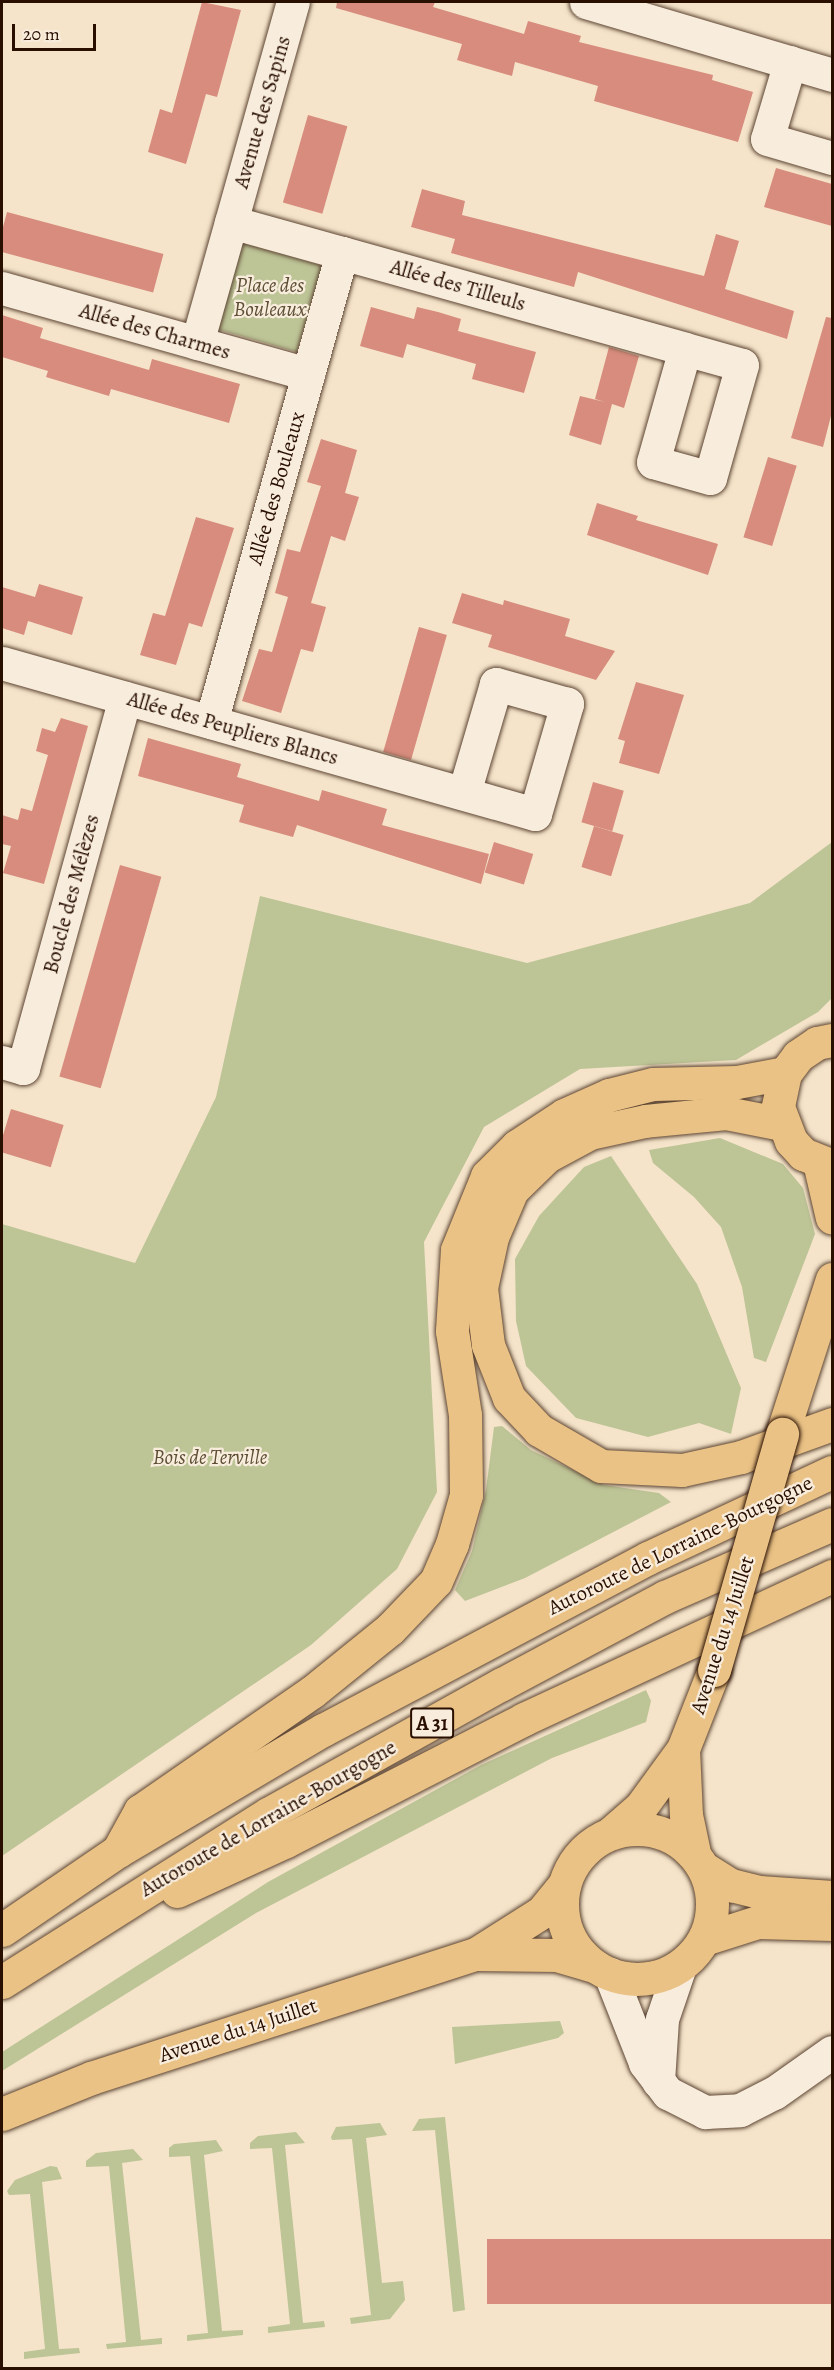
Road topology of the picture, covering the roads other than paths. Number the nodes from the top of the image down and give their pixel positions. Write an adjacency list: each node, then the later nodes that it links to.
1 (293, 2): 7 (street, Avenue des Sapins)
2 (590, 2): 3 (street)
3 (647, 10): 4 (street)
4 (790, 62): 5 (street); 6 (street)
5 (832, 75)
6 (832, 158)
7 (231, 222): 8 (street, Allée des Tilleuls); 10 (street)
8 (342, 253): 11 (street, Allée des Tilleuls); 12 (street, Allée des Bouleaux)
9 (2, 288): 10 (street, Allée des Charmes)
10 (196, 343): 12 (street, Allée des Charmes)
11 (685, 349)
12 (308, 374): 15 (street, Allée des Bouleaux)
13 (2, 663): 14 (street, Allée des Peupliers Blancs)
14 (125, 698): 15 (street, Allée des Peupliers Blancs); 18 (street, Boucle des Mélèzes)
15 (211, 722): 16 (street, Allée des Peupliers Blancs)
16 (464, 793)
17 (832, 1040): 19 (main road)
18 (2, 1062)
19 (785, 1073): 20 (main road); 30 (main road)
20 (782, 1124): 21 (main road); 24 (main road)
21 (826, 1164): 22 (main road)
22 (832, 1218)
23 (832, 1279): 28 (main road, Avenue du 14 Juillet, bridge)
24 (832, 1424)
25 (832, 1472): 30 (main road, Autoroute de Lorraine-Bourgogne / A 31)
26 (832, 1524): 37 (main road, Autoroute de Lorraine-Bourgogne / A 31)
27 (832, 1576): 37 (main road)
28 (683, 1749): 29 (main road, Avenue du 14 Juillet); 31 (main road, Avenue du 14 Juillet)
29 (611, 1833): 31 (main road); 32 (main road)
30 (118, 1851): 35 (main road, Autoroute de Lorraine-Bourgogne / A 31)
31 (699, 1861): 33 (main road); 36 (main road)
32 (564, 1885): 38 (main road, Avenue du 14 Juillet); 40 (main road)
33 (832, 1897)
34 (832, 1924): 36 (main road)
35 (2, 1930)
36 (704, 1939): 39 (main road)
37 (47, 1951): 41 (main road, Autoroute de Lorraine-Bourgogne / A 31)
38 (476, 1954): 40 (main road, Avenue du 14 Juillet); 44 (main road, Avenue du 14 Juillet)
39 (680, 1966): 40 (main road); 43 (street)
40 (602, 1970): 43 (street)
41 (2, 1982)
42 (832, 2052): 43 (street)
43 (658, 2082)
44 (2, 2114)

